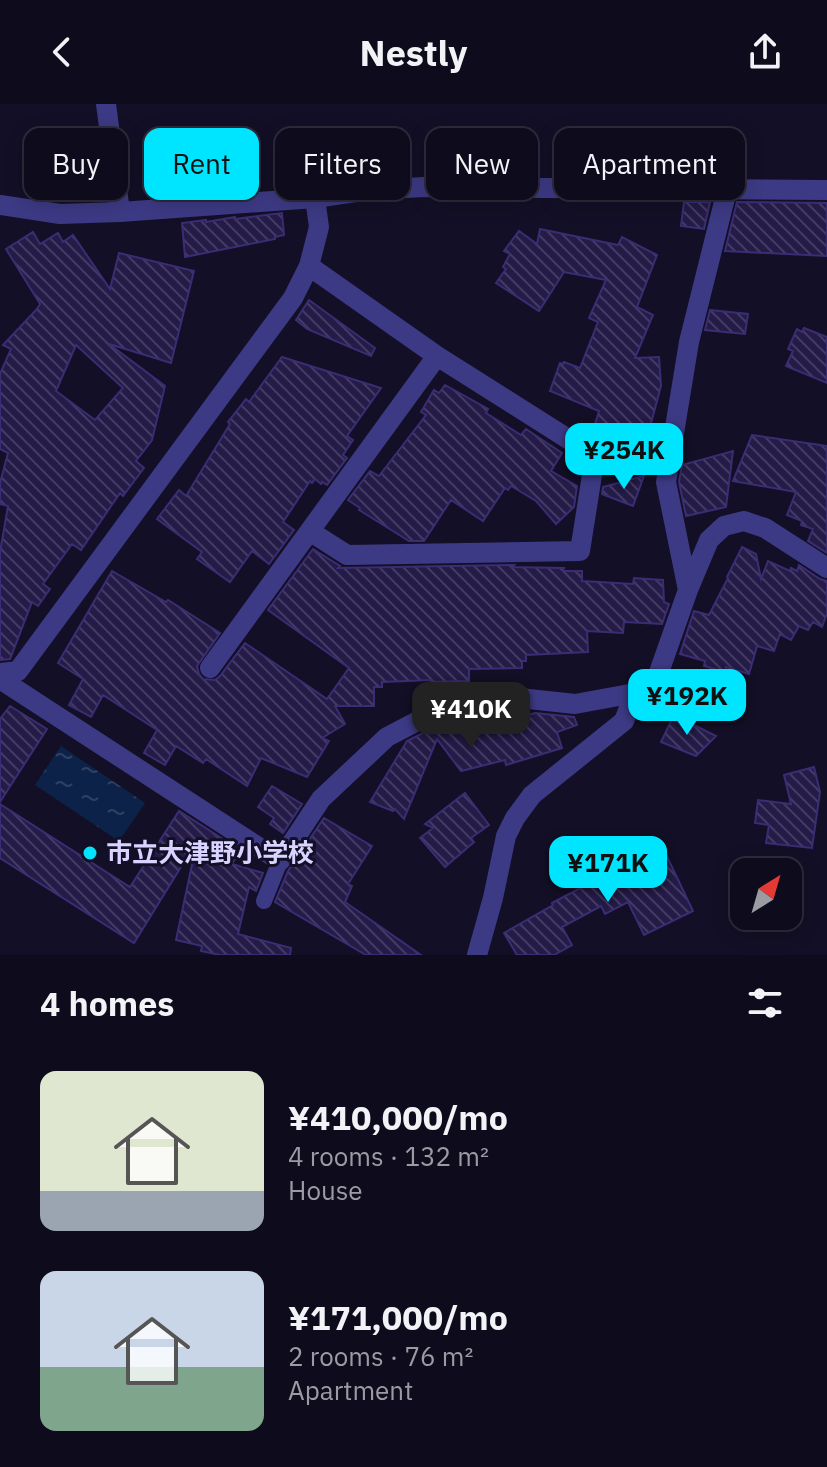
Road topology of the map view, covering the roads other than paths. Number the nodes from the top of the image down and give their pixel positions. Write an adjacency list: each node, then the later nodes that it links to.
1 (106, 104): 10 (street)
2 (410, 188): 3 (street)
3 (554, 188)
4 (745, 190): 5 (street)
5 (827, 190)
6 (283, 200): 10 (street)
7 (315, 200): 11 (street)
8 (724, 200): 15 (street)
9 (0, 205): 10 (street)
10 (120, 212)
11 (309, 266): 12 (street); 17 (street)
12 (437, 356): 13 (street); 13 (street)
13 (311, 532): 16 (street)
14 (827, 568): 15 (street)
15 (688, 590): 18 (street)
16 (210, 668)
17 (0, 676): 19 (street)
18 (635, 693): 19 (street); 21 (street)
19 (280, 861): 20 (lane)
20 (264, 901)
21 (477, 955)

